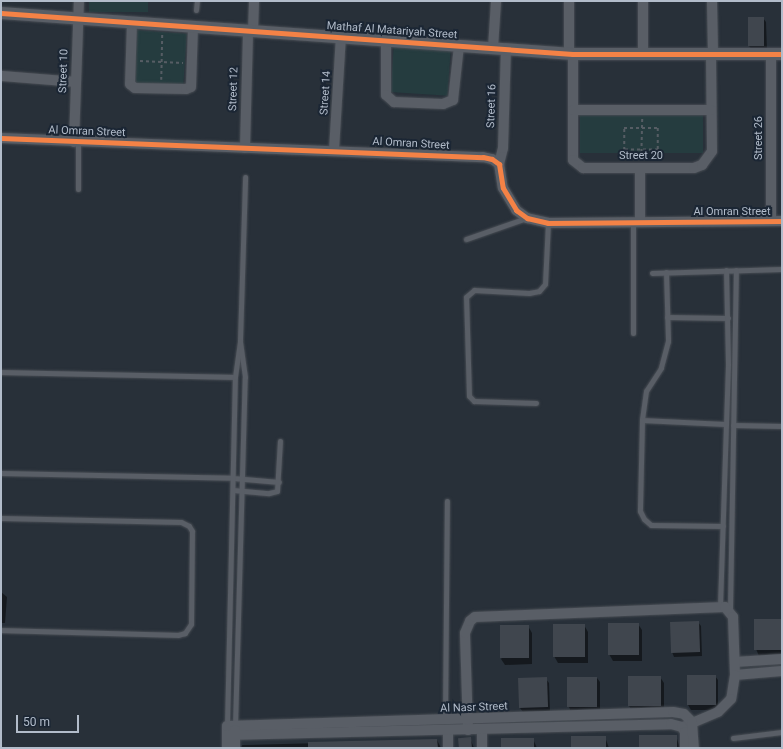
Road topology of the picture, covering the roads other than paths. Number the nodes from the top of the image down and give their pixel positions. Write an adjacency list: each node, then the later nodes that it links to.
1 (79, 1): 10 (street, Street 10)
2 (197, 1): 8 (lane)
3 (254, 1): 13 (street, Street 12)
4 (496, 1): 17 (street)
5 (569, 1): 19 (street, Street 20)
6 (643, 1): 20 (street)
7 (712, 1): 21 (street, Street 20)
8 (196, 10)
9 (1, 13): 10 (street, Mathaf Al Matariyah Street)
10 (78, 18): 11 (street, Mathaf Al Matariyah Street); 24 (street, Street 10)
11 (132, 22): 12 (street, Mathaf Al Matariyah Street); 12 (street)
12 (193, 26): 13 (street, Mathaf Al Matariyah Street)
13 (251, 30): 14 (street, Mathaf Al Matariyah Street); 29 (street, Street 12)
14 (342, 37): 15 (street, Mathaf Al Matariyah Street); 30 (street, Street 14)
15 (386, 40): 16 (street, Mathaf Al Matariyah Street); 16 (street)
16 (459, 46): 17 (street, Mathaf Al Matariyah Street)
17 (493, 48): 18 (street, Mathaf Al Matariyah Street)
18 (506, 49): 19 (street, Mathaf Al Matariyah Street); 31 (street, Street 16)
19 (571, 54): 20 (street, Mathaf Al Matariyah Street); 25 (street, Street 20)
20 (643, 54): 21 (street, Mathaf Al Matariyah Street)
21 (712, 54): 22 (street, Mathaf Al Matariyah Street); 26 (street, Street 20)
22 (776, 54): 36 (street, Street 26)
23 (1, 76): 24 (street)
24 (75, 82): 28 (street, Street 10)
25 (573, 110): 26 (street); 32 (street, Street 20)
26 (711, 110): 32 (street, Street 20)
27 (1, 138): 28 (street, Al Omran Street)
28 (76, 142): 29 (street, Al Omran Street); 34 (lane)
29 (245, 148): 30 (street, Al Omran Street)
30 (334, 150): 31 (street, Al Omran Street)
31 (499, 164): 35 (street)
32 (641, 168): 38 (street)
33 (245, 177): 49 (lane)
34 (78, 190)
35 (527, 218): 39 (street, Al Omran Street); 40 (lane)
36 (771, 221): 37 (street, Al Omran Street); 38 (street, Al Omran Street)
37 (782, 221)
38 (636, 222): 39 (street, Al Omran Street); 48 (lane)
39 (548, 223): 52 (lane)
40 (466, 239)
41 (782, 269): 43 (lane)
42 (726, 270): 43 (lane); 44 (lane); 47 (lane)
43 (736, 270): 55 (lane)
44 (666, 272): 45 (lane); 46 (lane)
45 (652, 273)
46 (667, 317): 47 (lane); 53 (lane)
47 (728, 318): 54 (lane)
48 (633, 333)
49 (240, 340): 51 (lane); 60 (lane)
50 (1, 372): 51 (lane)
51 (235, 377): 59 (lane)
52 (536, 403)
53 (642, 420): 54 (lane); 66 (lane)
54 (725, 424): 66 (lane)
55 (733, 425): 56 (lane); 67 (lane)
56 (782, 426)
57 (280, 441): 61 (lane)
58 (1, 473): 59 (lane)
59 (233, 478): 60 (lane); 62 (lane)
60 (243, 479): 61 (lane); 63 (lane)
61 (279, 482): 63 (lane)
62 (232, 490): 63 (lane); 78 (lane)
63 (242, 491): 78 (lane)
64 (447, 501): 75 (lane)
65 (1, 518): 68 (lane)
66 (723, 526): 67 (lane)
67 (725, 608): 70 (street); 74 (street)
68 (1, 630)
69 (782, 659): 70 (street)
70 (735, 662): 72 (street)
71 (782, 671): 72 (street)
72 (736, 675): 73 (street)
73 (692, 722): 74 (street, Al Nasr Street); 76 (street); 86 (street)
74 (467, 725): 75 (street, Al Nasr Street); 77 (street, Al Nasr Street)
75 (446, 726): 78 (street, Al Nasr Street); 83 (street)
76 (682, 727): 77 (street, Al Nasr Street); 85 (street)
77 (482, 729): 84 (street)
78 (231, 731): 81 (street); 82 (street)
79 (782, 732): 80 (lane)
80 (733, 738)
81 (227, 748)
82 (235, 748)
83 (448, 748)
84 (482, 748)
85 (685, 748)
86 (694, 748)

